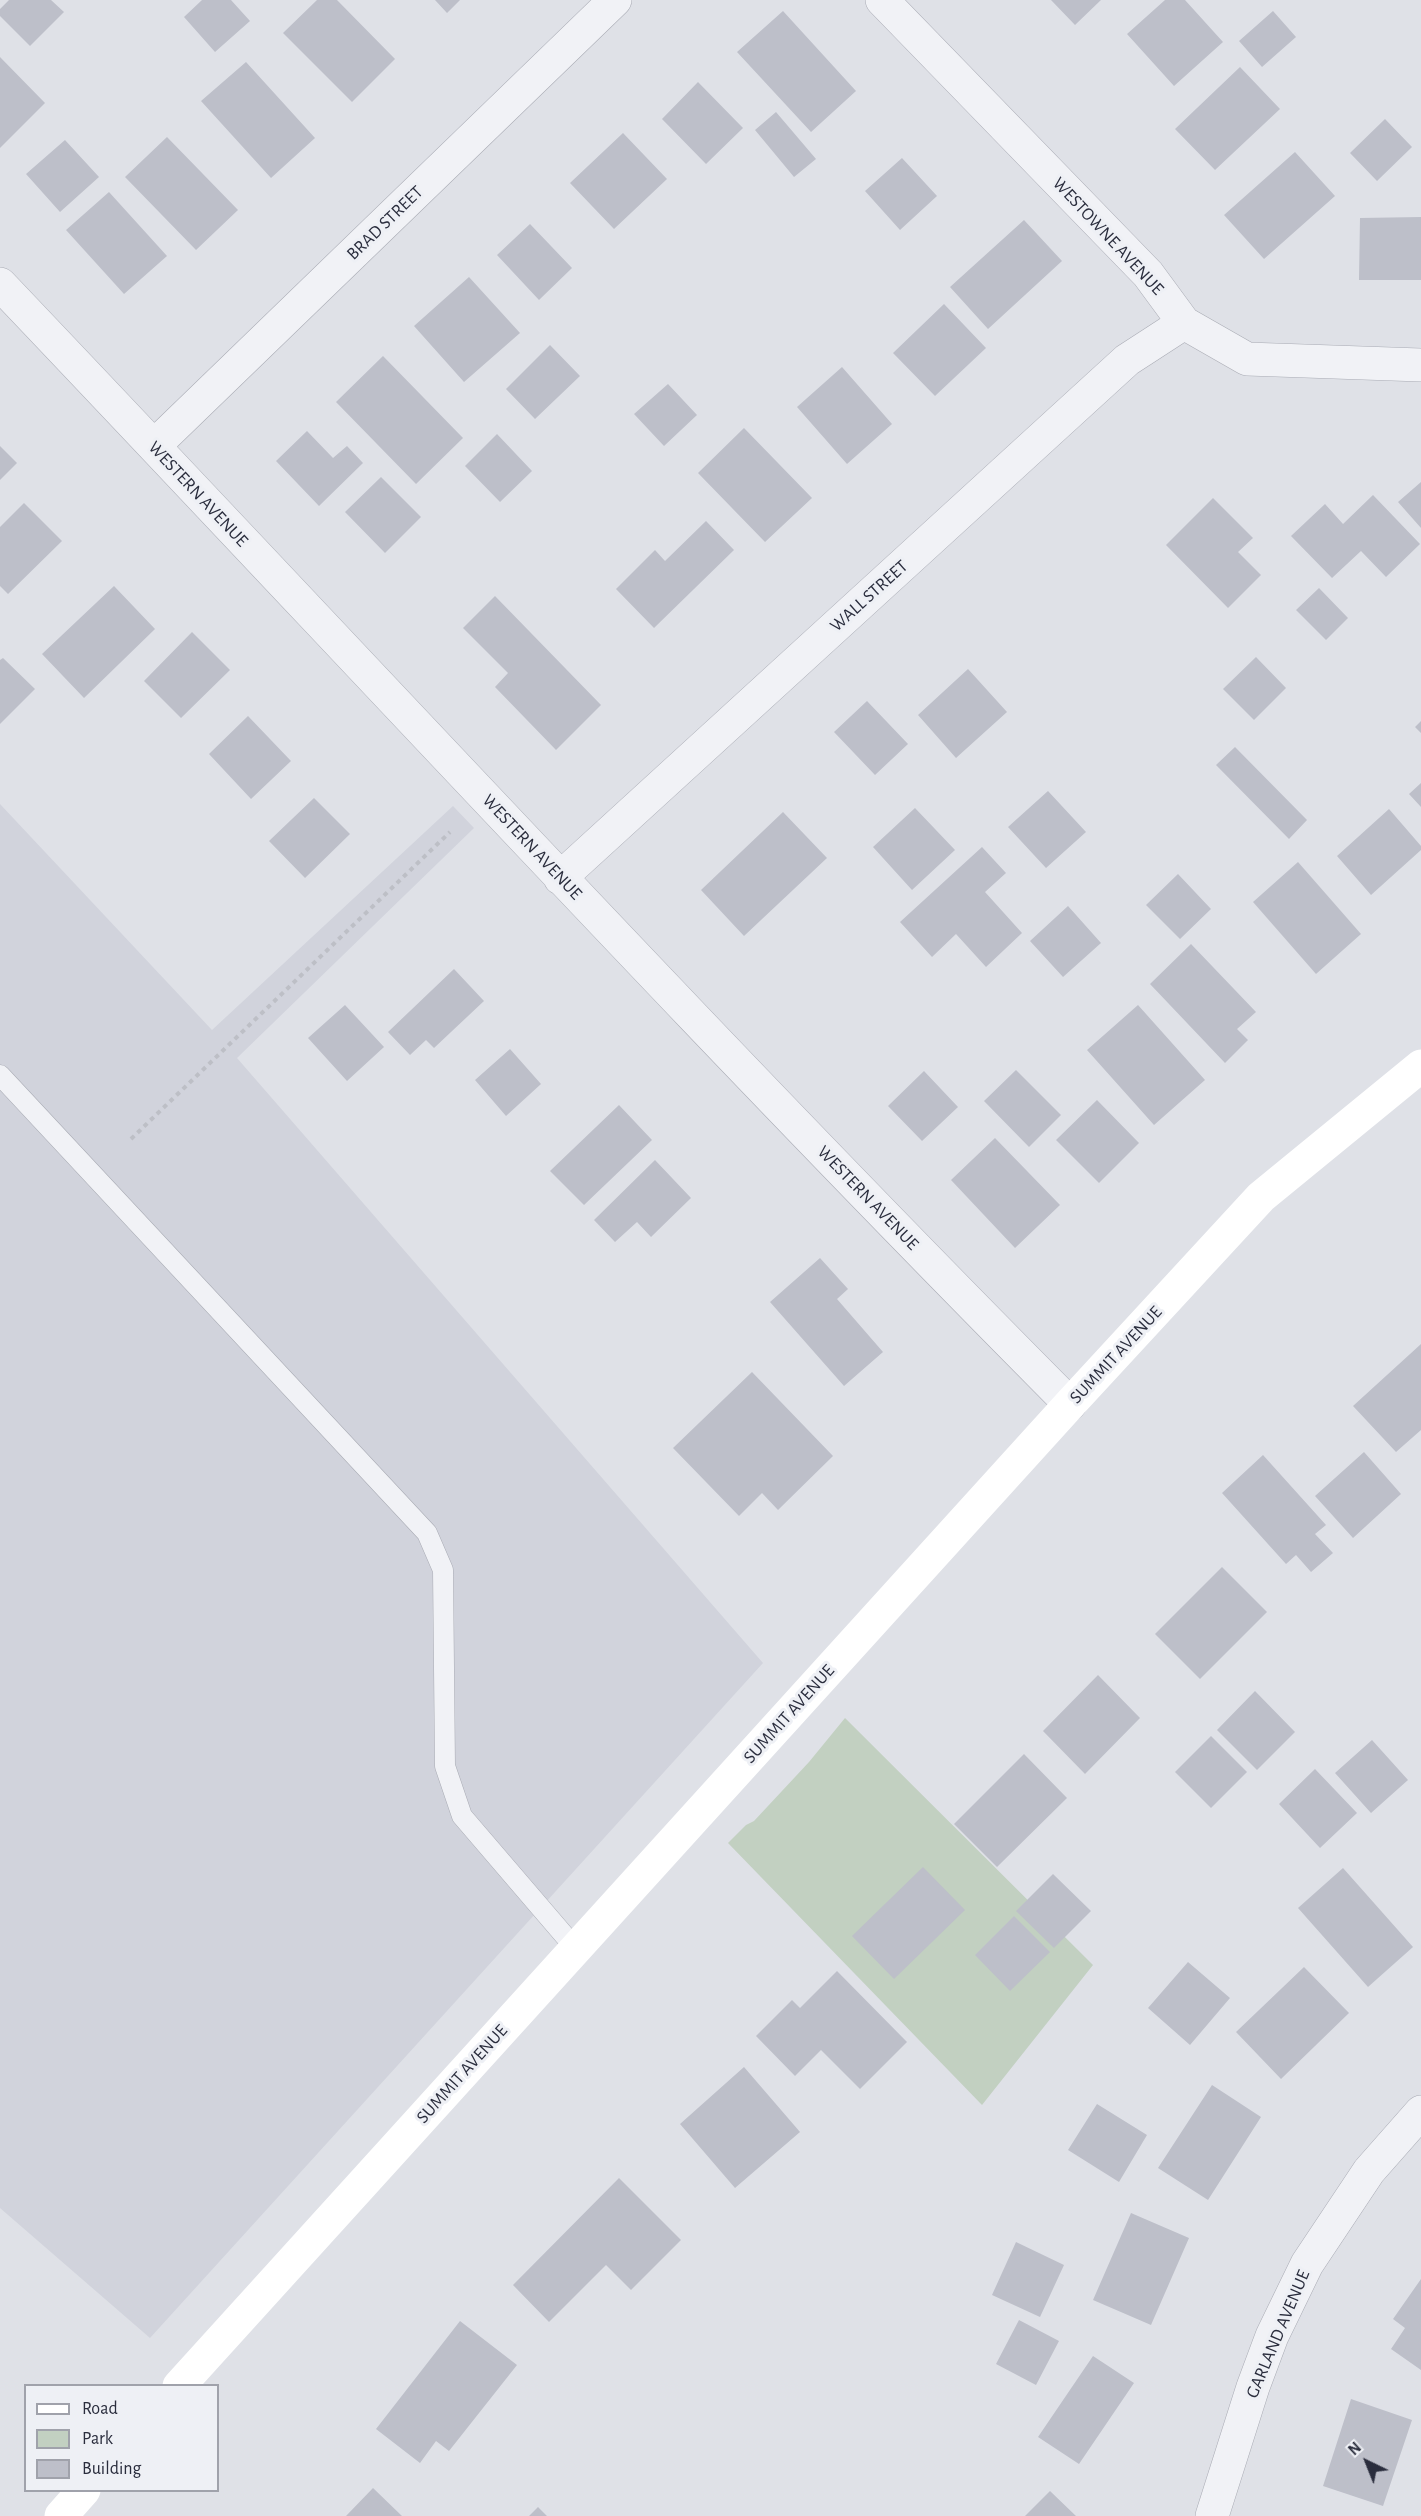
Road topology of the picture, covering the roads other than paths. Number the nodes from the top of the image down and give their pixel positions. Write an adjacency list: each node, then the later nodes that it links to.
1 (615, 0): 6 (street, BRAD STREET)
2 (882, 0): 4 (street, WESTOWNE AVENUE)
3 (0, 284): 6 (street, WESTERN AVENUE)
4 (1184, 323): 5 (street, WESTOWNE AVENUE); 7 (street, WALL STREET)
5 (1421, 365)
6 (154, 446): 7 (street, WESTERN AVENUE)
7 (560, 878): 10 (street, WESTERN AVENUE)
8 (1421, 1066): 10 (main road, SUMMIT AVENUE)
9 (3, 1081): 11 (lane)
10 (1070, 1404): 11 (main road, SUMMIT AVENUE)
11 (576, 1949): 13 (main road, SUMMIT AVENUE)
12 (1421, 2112): 16 (street, GARLAND AVENUE)
13 (180, 2384)
14 (82, 2492): 15 (main road)
15 (61, 2516)
16 (1212, 2516)

